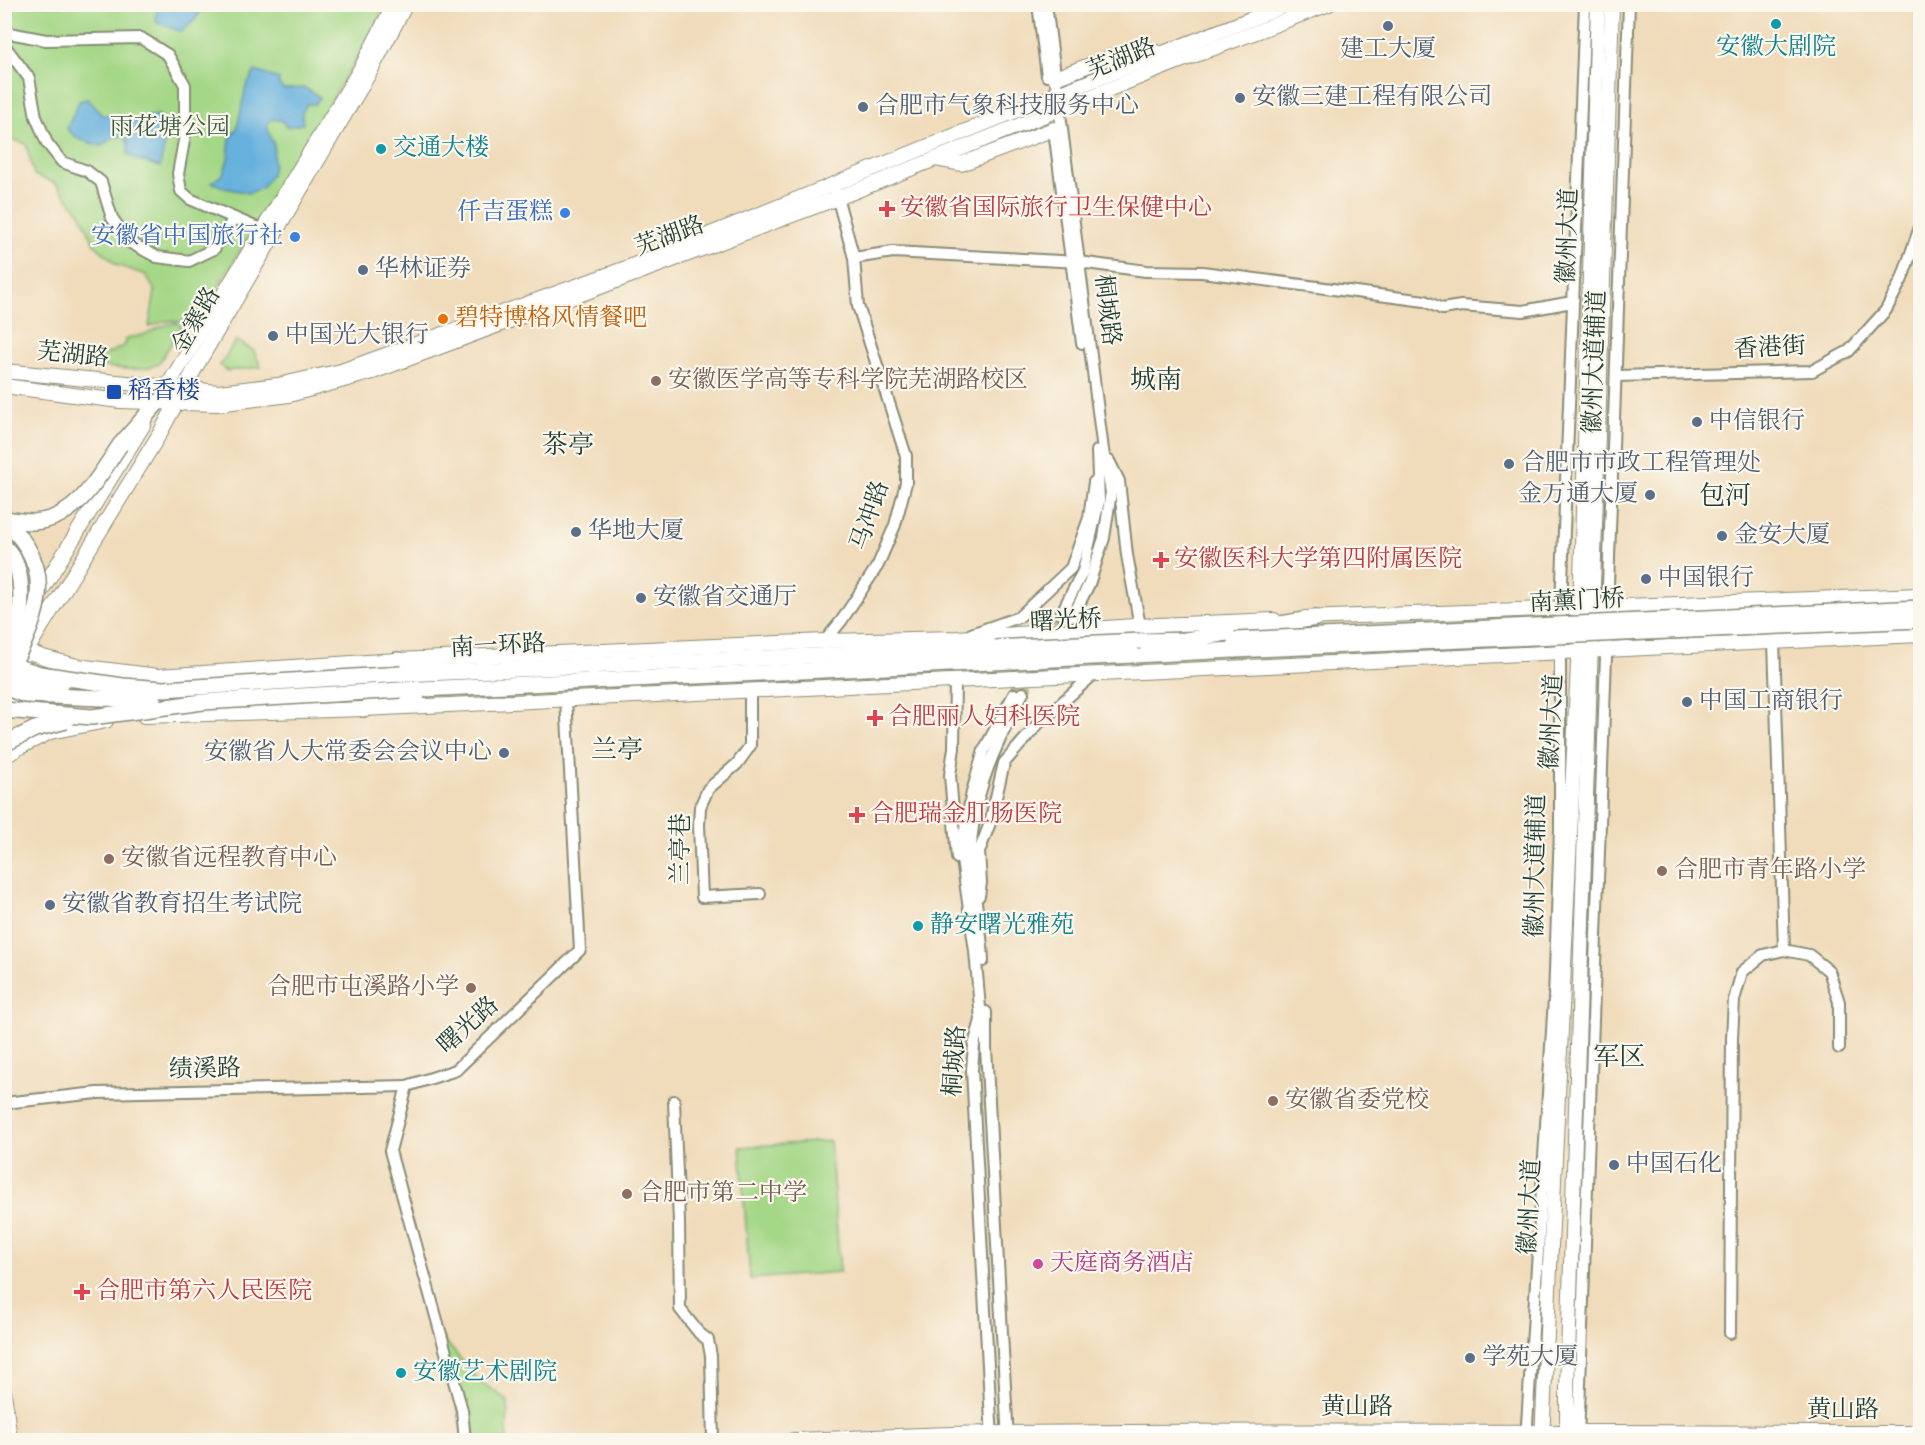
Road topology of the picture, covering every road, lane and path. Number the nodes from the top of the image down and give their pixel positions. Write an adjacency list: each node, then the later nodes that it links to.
1 (394, 4): 23 (main road, 金寨路)
2 (406, 4): 31 (main road, 金寨路)
3 (1038, 4): 15 (street, 桐城路)
4 (1046, 4): 14 (street, 桐城路)
5 (1289, 4): 13 (main road, 芜湖路)
6 (1329, 4): 16 (main road, 芜湖路)
7 (1585, 4): 26 (street, 徽州大道辅道)
8 (1598, 4): 40 (main road, 徽州大道)
9 (1612, 4): 40 (main road, 徽州大道)
10 (1629, 4): 28 (street, 徽州大道辅道)
11 (4, 32): 21 (street)
12 (4, 45): 21 (street)
13 (1161, 54): 14 (main road); 15 (main road, 芜湖路)
14 (1055, 78): 15 (street, 桐城路)
15 (1054, 95): 16 (street, 桐城路); 19 (main road, 芜湖路)
16 (1056, 111): 17 (street, 桐城路); 18 (main road, 芜湖路); 25 (street, 桐城路)
17 (1054, 129): 18 (main road); 25 (street, 桐城路)
18 (935, 159): 20 (main road, 芜湖路)
19 (833, 184): 20 (street, 马冲路); 31 (main road, 芜湖路)
20 (838, 198): 24 (street, 马冲路); 33 (main road, 芜湖路)
21 (234, 218): 23 (street)
22 (1920, 227): 28 (street, 香港街)
23 (262, 230): 30 (main road, 金寨路)
24 (854, 258): 25 (street); 48 (street, 马冲路)
25 (1074, 262): 26 (street); 34 (street, 桐城路)
26 (1572, 302): 39 (street, 徽州大道辅道)
27 (4, 371): 30 (main road, 芜湖路)
28 (1616, 376): 38 (street, 徽州大道辅道)
29 (4, 386): 32 (main road, 芜湖路)
30 (166, 388): 31 (main road, 芜湖路); 32 (main road, 金寨路)
31 (184, 389): 33 (main road, 金寨路)
32 (158, 402): 33 (main road, 芜湖路); 35 (highway, bridge); 52 (main road, 金寨路)
33 (176, 403): 54 (main road, 金寨路)
34 (1100, 456): 42 (street, 桐城路); 46 (street); 49 (street)
35 (4, 520): 61 (highway, bridge)
36 (4, 546): 58 (highway, bridge)
37 (1920, 595): 38 (main road)
38 (1607, 607): 40 (main road); 53 (street, 徽州大道辅道)
39 (1560, 608): 40 (main road); 43 (main road); 56 (street, 徽州大道辅道)
40 (1586, 608): 55 (main road, 徽州大道)
41 (1920, 608): 51 (highway, 南薰门桥, bridge)
42 (1067, 615)
43 (1316, 618): 47 (highway); 49 (main road)
44 (1920, 620): 51 (highway, 南薰门桥, bridge)
45 (1920, 635): 50 (main road)
46 (957, 638): 48 (main road); 49 (main road)
47 (1186, 640): 49 (highway); 51 (highway)
48 (825, 641): 59 (main road)
49 (1138, 641): 51 (highway); 57 (highway, 曙光桥, bridge)
50 (1774, 641): 53 (main road); 79 (street)
51 (1235, 645)
52 (6, 648): 54 (main road)
53 (1606, 650): 55 (main road); 91 (street, 徽州大道辅道)
54 (26, 651): 59 (main road); 64 (main road, 金寨路)
55 (1585, 651): 56 (main road); 90 (main road, 徽州大道); 91 (main road, 徽州大道)
56 (1560, 652): 60 (main road); 88 (street, 徽州大道辅道)
57 (994, 655): 59 (highway, 南一环路); 65 (highway, 南一环路)
58 (4, 664): 63 (highway, 南一环路, bridge)
59 (399, 667): 63 (highway, 南一环路, bridge)
60 (1094, 674): 62 (main road); 78 (street)
61 (4, 678): 63 (highway, bridge)
62 (955, 681): 66 (main road); 76 (street)
63 (123, 686)
64 (4, 688): 69 (highway, bridge)
65 (452, 688): 69 (highway, 南一环路, bridge); 70 (highway)
66 (750, 690): 67 (main road); 77 (street, 兰亭巷)
67 (566, 699): 70 (main road); 81 (street, 曙光路)
68 (4, 700): 72 (main road)
69 (203, 702): 73 (highway, 南一环路, bridge)
70 (363, 709): 72 (main road)
71 (4, 710): 73 (highway, 南一环路, bridge)
72 (134, 716): 75 (main road)
73 (92, 717): 74 (highway, bridge)
74 (4, 744)
75 (4, 757)
76 (964, 872): 78 (street, 桐城路); 89 (street, 桐城路)
77 (760, 894)
78 (978, 909): 87 (street, 桐城路)
79 (1784, 951): 80 (street); 84 (street)
80 (1839, 1048)
81 (407, 1086): 83 (street, 绩溪路); 93 (street)
82 (674, 1101): 94 (street)
83 (4, 1103)
84 (1730, 1334)
85 (4, 1392): 92 (main road)
86 (1920, 1433): 91 (main road, 黄山路)
87 (1008, 1436): 88 (main road, 黄山路); 89 (main road, 黄山路)
88 (1526, 1436): 90 (main road, 黄山路)
89 (992, 1437): 95 (main road, 黄山路)
90 (1542, 1437): 91 (main road, 黄山路)
91 (1572, 1437)
92 (10, 1440)
93 (465, 1440)
94 (713, 1440)
95 (794, 1440)

